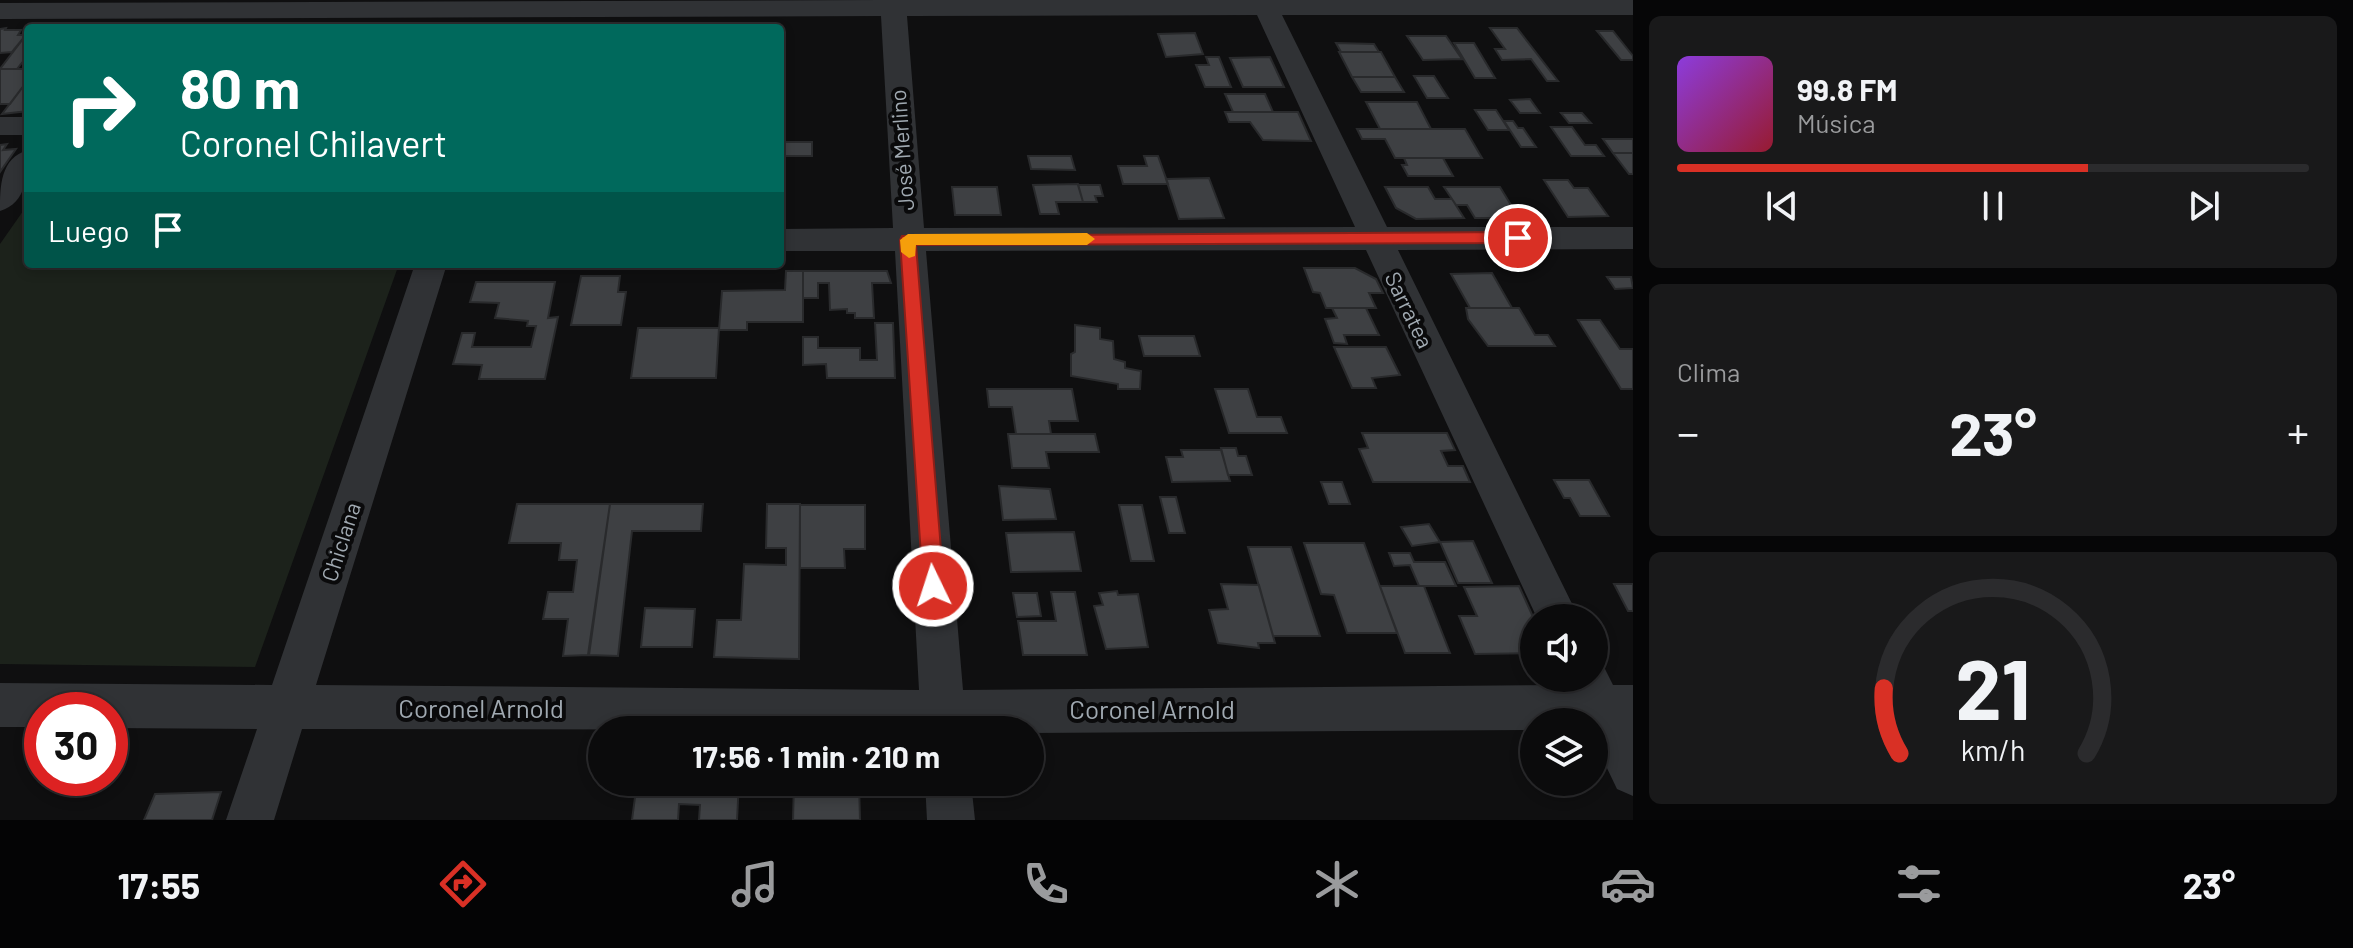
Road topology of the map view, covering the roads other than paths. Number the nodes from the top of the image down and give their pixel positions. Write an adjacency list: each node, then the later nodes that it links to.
1 (893, 4): 2 (street); 6 (street); 14 (street, José Merlino)
2 (1264, 4): 3 (street); 11 (street, Sarratea)
3 (1633, 7)
4 (0, 11): 5 (street)
5 (136, 13): 6 (street)
6 (511, 13)
7 (0, 126): 8 (street)
8 (24, 126)
9 (24, 166): 10 (street)
10 (0, 200)
11 (1374, 238): 12 (street); 14 (street); 16 (street, Sarratea)
12 (1633, 238)
13 (784, 240): 14 (street)
14 (908, 240): 21 (street, José Merlino)
15 (430, 268): 19 (street, Chiclana)
16 (1551, 604)
17 (1607, 698): 22 (street, Coronel Arnold); 23 (street)
18 (0, 705): 19 (street, Coronel Arnold)
19 (288, 707): 20 (street, Coronel Arnold); 25 (street, Chiclana)
20 (710, 716)
21 (944, 716)
22 (1044, 718)
23 (1633, 773)
24 (949, 796): 26 (street)
25 (250, 820)
26 (951, 820)

